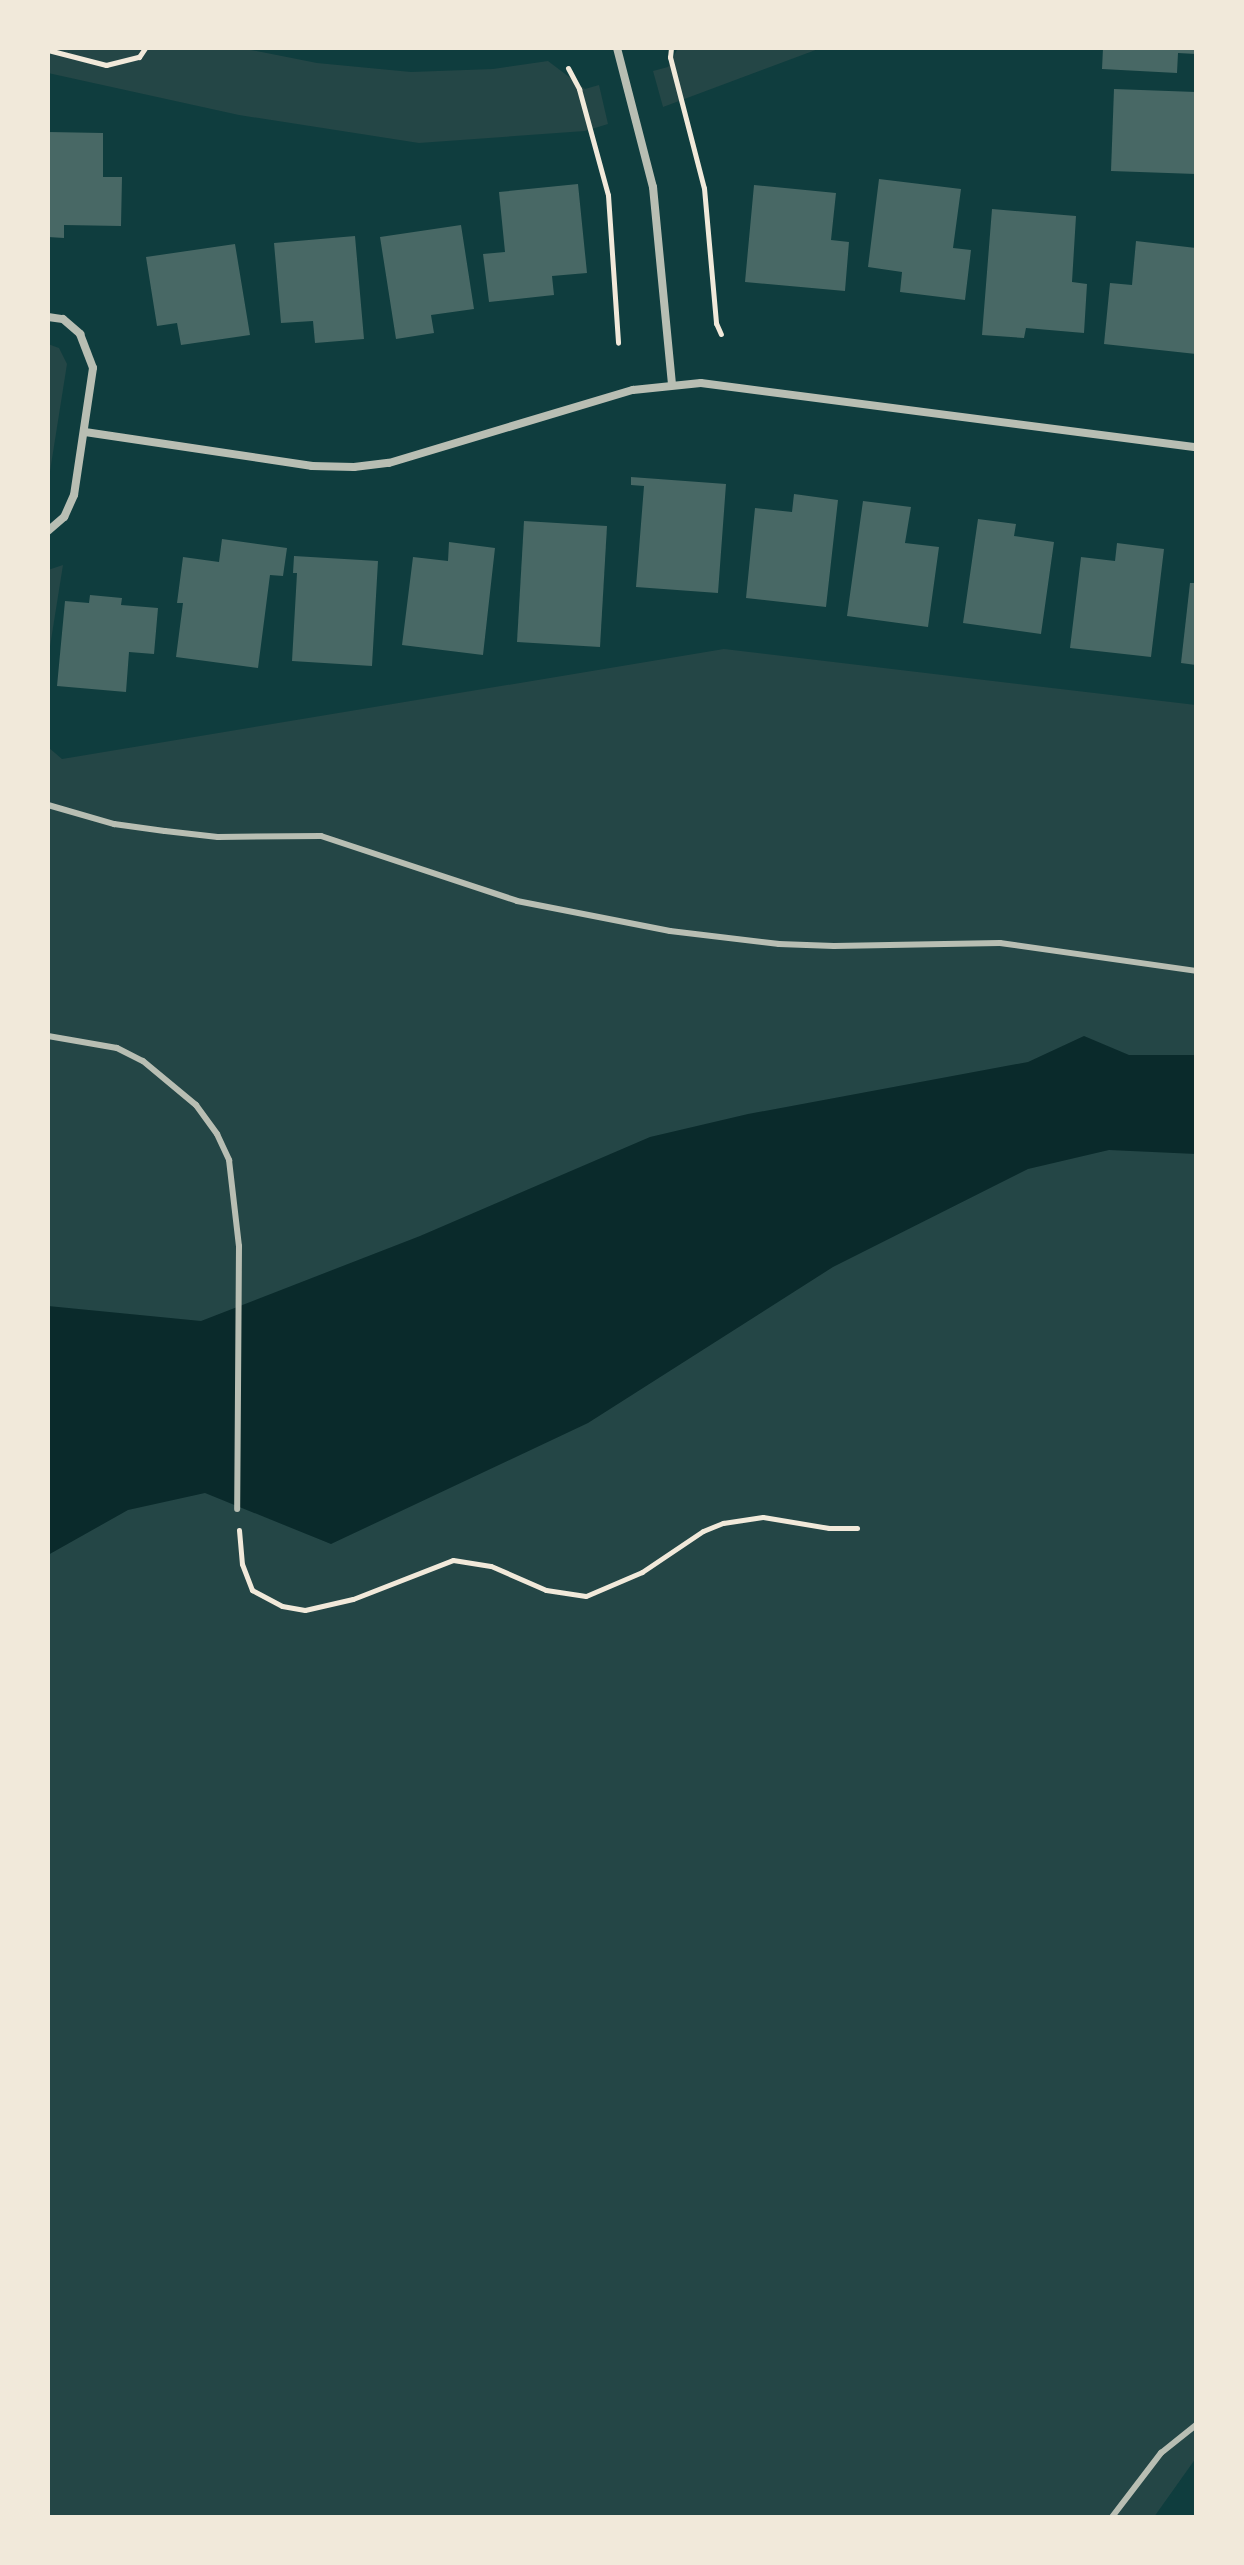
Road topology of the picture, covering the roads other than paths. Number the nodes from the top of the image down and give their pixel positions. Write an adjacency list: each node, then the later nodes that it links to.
1 (617, 48): 3 (street)
2 (48, 317): 4 (street)
3 (672, 383): 4 (street); 5 (street)
4 (85, 432): 6 (street)
5 (1196, 447)
6 (48, 531)
7 (48, 805): 8 (lane)
8 (1196, 971)
9 (48, 1036): 10 (lane)
10 (237, 1509)
11 (1196, 2425): 12 (lane)
12 (1112, 2517)

